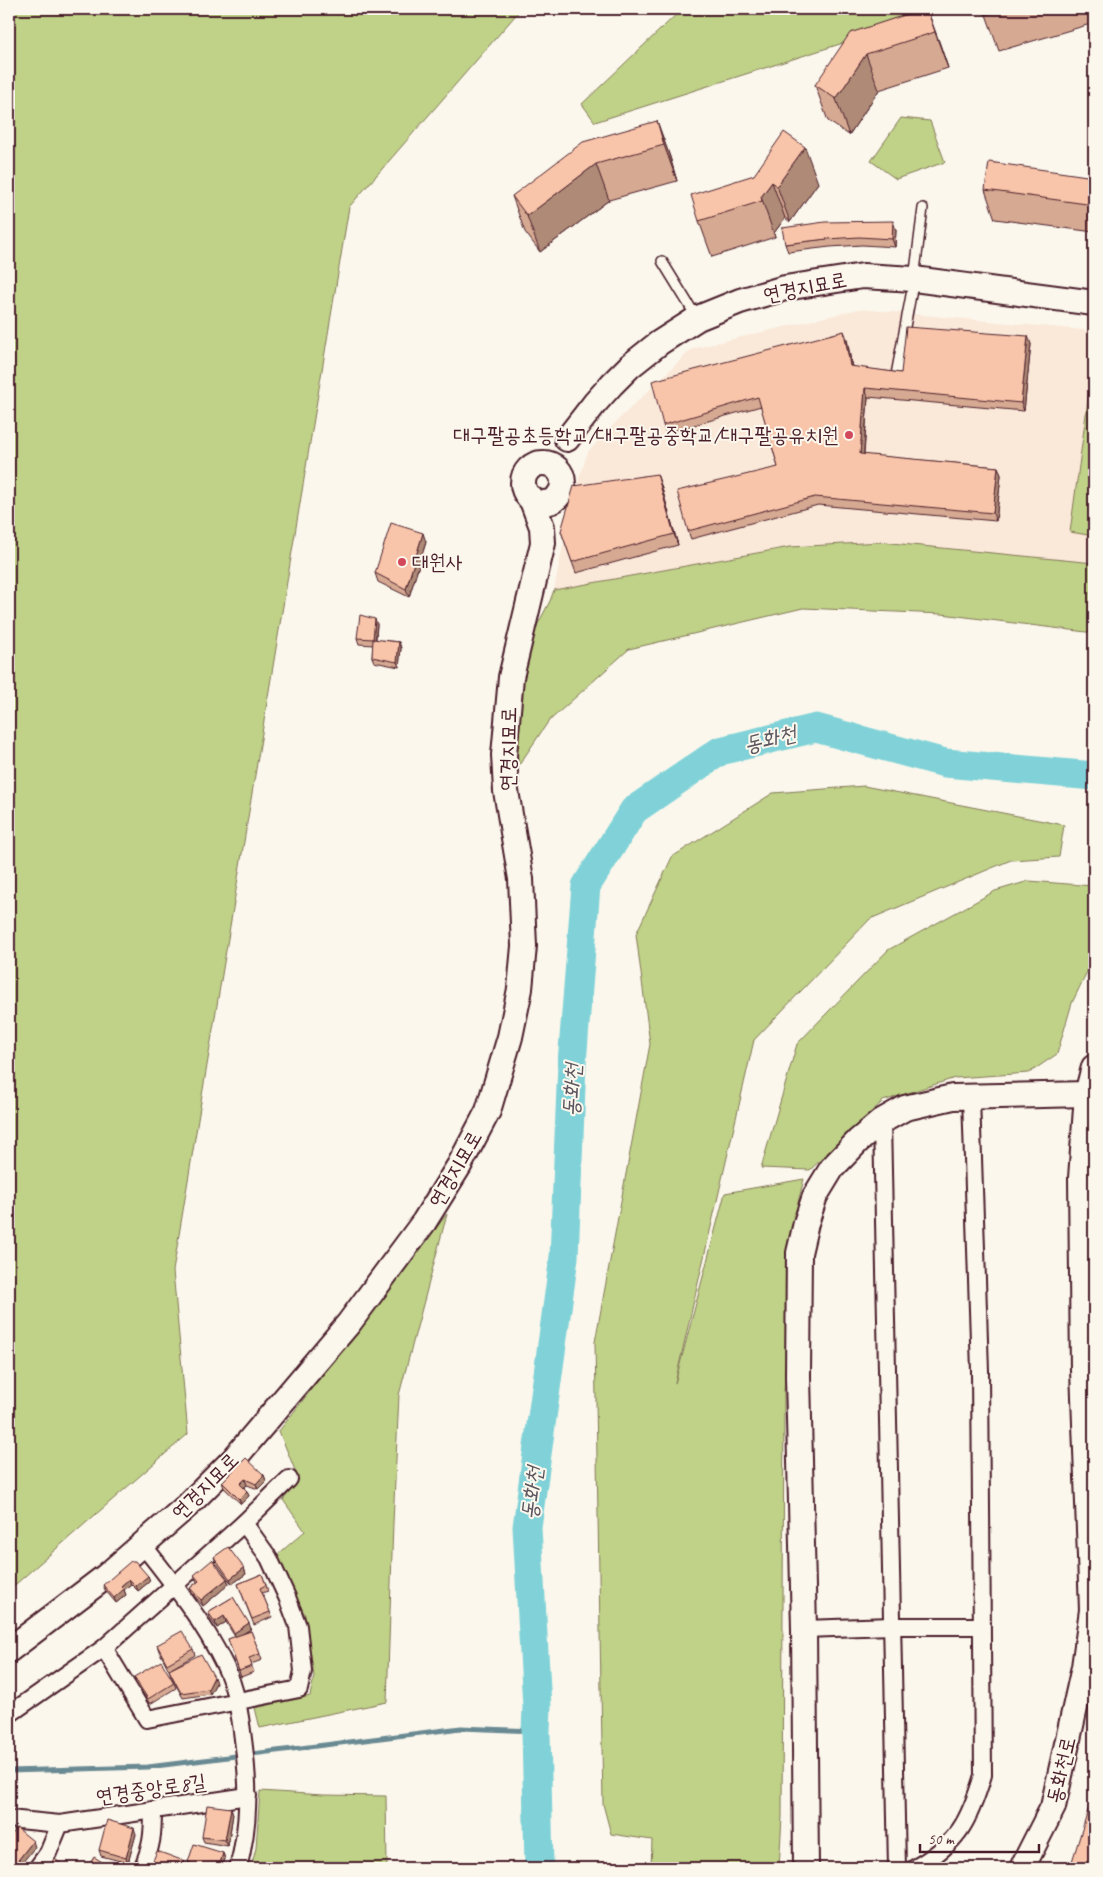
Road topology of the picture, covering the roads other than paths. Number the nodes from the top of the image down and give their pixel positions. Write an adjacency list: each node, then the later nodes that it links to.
1 (923, 208): 3 (lane)
2 (662, 261): 5 (lane)
3 (914, 279): 4 (street, 연경지묘로); 5 (street, 연경지묘로); 6 (lane)
4 (1094, 302)
5 (698, 318): 7 (street, 연경지묘로)
6 (895, 380)
7 (552, 468): 8 (street); 8 (street)
8 (541, 500): 15 (street, 연경지묘로)
9 (1094, 1067): 10 (street, 동화천로)
10 (1087, 1094): 11 (street); 34 (street, 동화천로)
11 (971, 1097): 12 (street); 18 (street)
12 (882, 1121): 17 (street); 19 (street)
13 (289, 1478): 14 (street)
14 (244, 1523): 16 (street); 22 (street)
15 (143, 1546): 16 (street); 21 (street, 연경지묘로)
16 (174, 1586): 20 (street); 22 (street)
17 (892, 1626): 18 (street); 19 (street); 32 (street)
18 (981, 1626): 33 (street)
19 (804, 1629): 31 (street)
20 (104, 1648): 22 (street); 23 (street)
21 (9, 1650)
22 (239, 1709): 24 (street)
23 (11, 1713)
24 (248, 1796): 25 (street, 연경중앙로8길); 30 (street)
25 (153, 1810): 27 (street, 연경중앙로8길); 29 (street)
26 (9, 1819): 27 (street, 연경중앙로8길)
27 (60, 1824): 28 (street)
28 (37, 1868)
29 (142, 1868)
30 (238, 1868)
31 (806, 1868)
32 (898, 1868)
33 (915, 1868)
34 (1022, 1868)

